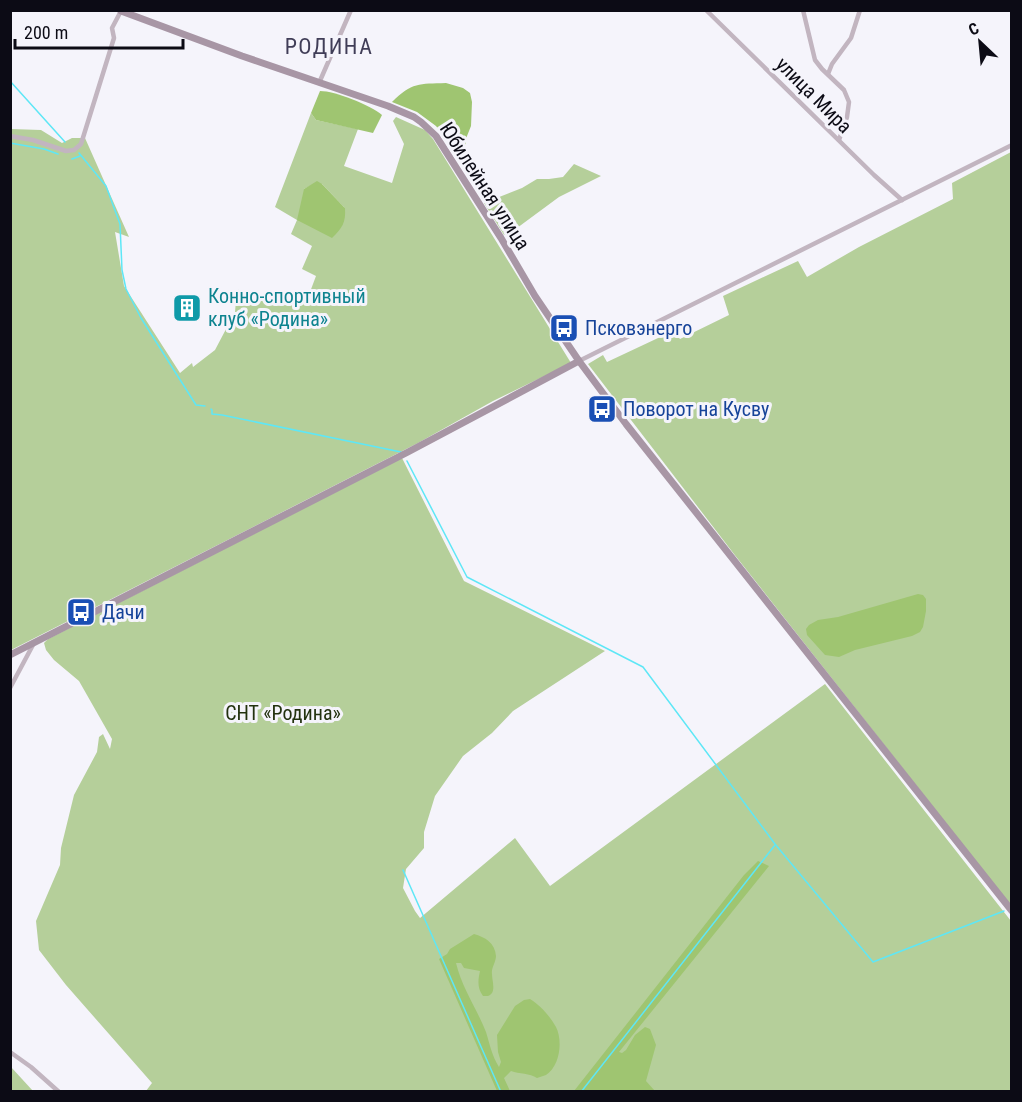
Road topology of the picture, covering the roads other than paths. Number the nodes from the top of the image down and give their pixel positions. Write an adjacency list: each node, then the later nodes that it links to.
1 (351, 10): 7 (street)
2 (706, 10): 9 (street, улица Мира)
3 (803, 10): 6 (street)
4 (860, 10): 6 (street)
5 (121, 11): 7 (street, Юбилейная улица); 8 (street)
6 (828, 74): 9 (street)
7 (319, 83): 12 (street, Юбилейная улица)
8 (10, 136)
9 (839, 140): 11 (street, улица Мира)
10 (1011, 145): 11 (street)
11 (902, 200): 12 (street)
12 (579, 361): 13 (street); 16 (street, Юбилейная улица)
13 (34, 643): 14 (street); 15 (street)
14 (10, 655)
15 (10, 688)
16 (1011, 911)
17 (10, 1052): 18 (street)
18 (59, 1092)

